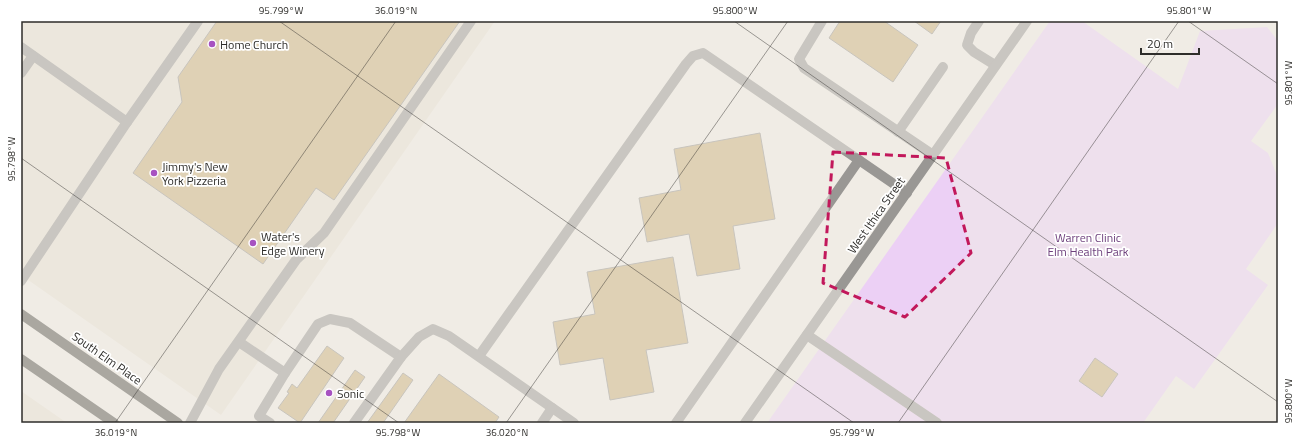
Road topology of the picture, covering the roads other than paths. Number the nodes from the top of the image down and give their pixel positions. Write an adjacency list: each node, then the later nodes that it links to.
1 (198, 21): 11 (street)
2 (471, 21): 19 (street)
3 (822, 21): 12 (street)
4 (979, 21): 8 (street)
5 (1026, 21): 8 (street, West Ithica Street)
6 (21, 47): 7 (street)
7 (33, 56): 10 (street); 11 (street)
8 (995, 65): 13 (street, West Ithica Street)
9 (943, 67): 12 (street)
10 (21, 73)
11 (127, 122): 16 (street)
12 (898, 132): 13 (street)
13 (933, 155): 15 (street, West Ithica Street)
14 (859, 160): 15 (street); 20 (street); 33 (street)
15 (907, 193): 18 (street, West Ithica Street)
16 (21, 281)
17 (21, 314): 27 (main road, South Elm Place)
18 (807, 335): 34 (street, West Ithica Street); 35 (street)
19 (239, 342): 23 (street); 28 (street)
20 (479, 356): 21 (street); 24 (street)
21 (401, 357): 23 (street); 30 (street)
22 (21, 359): 26 (main road)
23 (285, 373): 25 (street)
24 (552, 408): 31 (street); 32 (street)
25 (257, 419): 29 (street)
26 (114, 423)
27 (178, 423)
28 (190, 423)
29 (270, 423)
30 (354, 423)
31 (542, 423)
32 (574, 423)
33 (676, 423)
34 (745, 423)
35 (937, 423)

